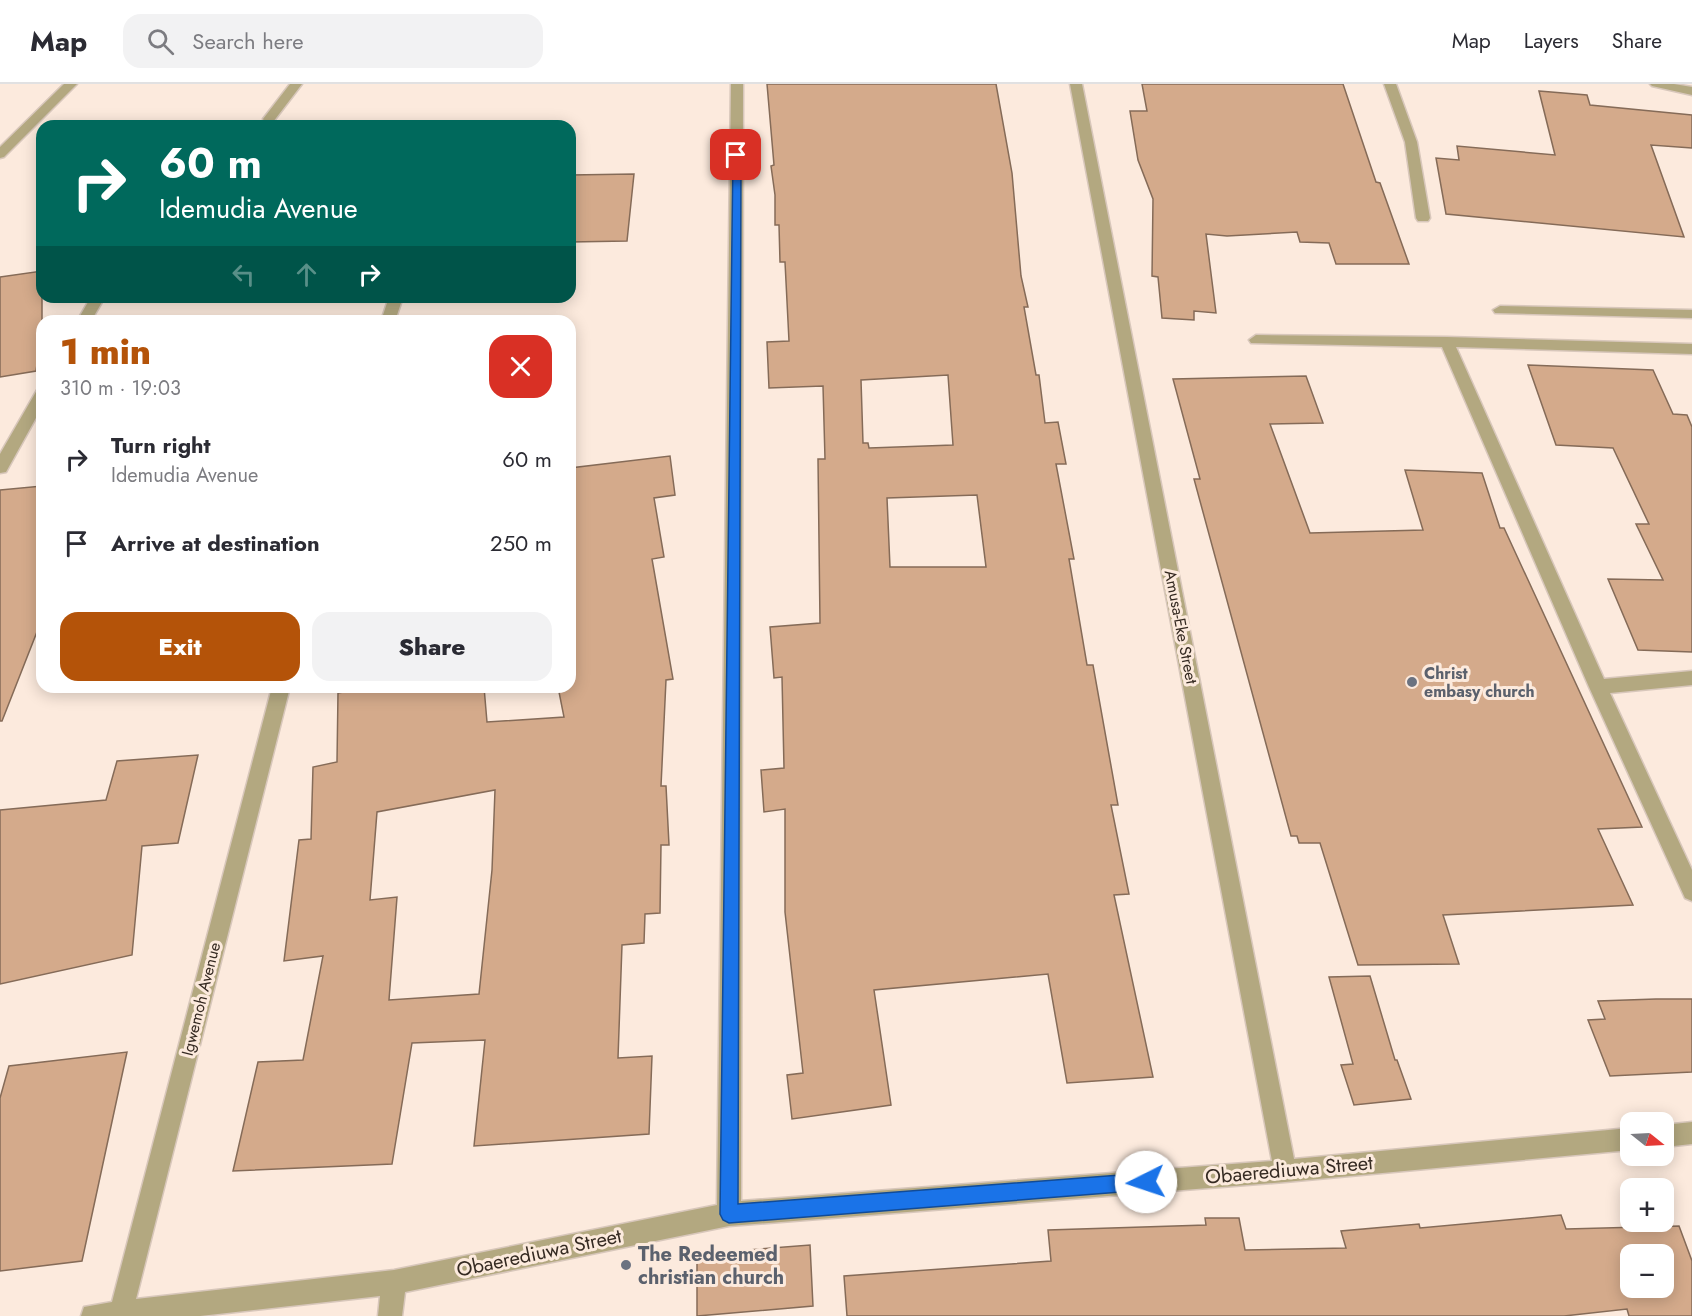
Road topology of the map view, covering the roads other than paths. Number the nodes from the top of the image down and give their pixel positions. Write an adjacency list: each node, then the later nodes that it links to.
1 (71, 84): 9 (street)
2 (296, 84): 8 (street)
3 (737, 84): 26 (street)
4 (1076, 84): 25 (street, Amusa-Eke Street)
5 (1390, 84): 10 (street)
6 (1656, 84): 7 (street)
7 (1692, 91)
8 (269, 119)
9 (0, 153)
10 (1423, 218)
11 (1500, 310): 12 (street)
12 (1692, 314)
13 (1256, 340): 14 (street)
14 (1447, 342): 15 (street); 19 (street)
15 (1692, 349)
16 (36, 405): 17 (street)
17 (0, 468)
18 (1692, 678): 19 (street)
19 (1598, 687): 21 (street)
20 (279, 693): 28 (street, Igwemoh Avenue)
21 (1692, 892)
22 (1692, 1133): 23 (street)
23 (1674, 1135)
24 (1620, 1140): 25 (street, Obaerediuwa Street)
25 (1286, 1171): 26 (street, Obaerediuwa Street)
26 (729, 1214): 27 (street, Obaerediuwa Street)
27 (394, 1282): 28 (street, Obaerediuwa Street); 30 (street)
28 (121, 1312): 29 (street, Obaerediuwa Street)
29 (93, 1316)
30 (390, 1316)

